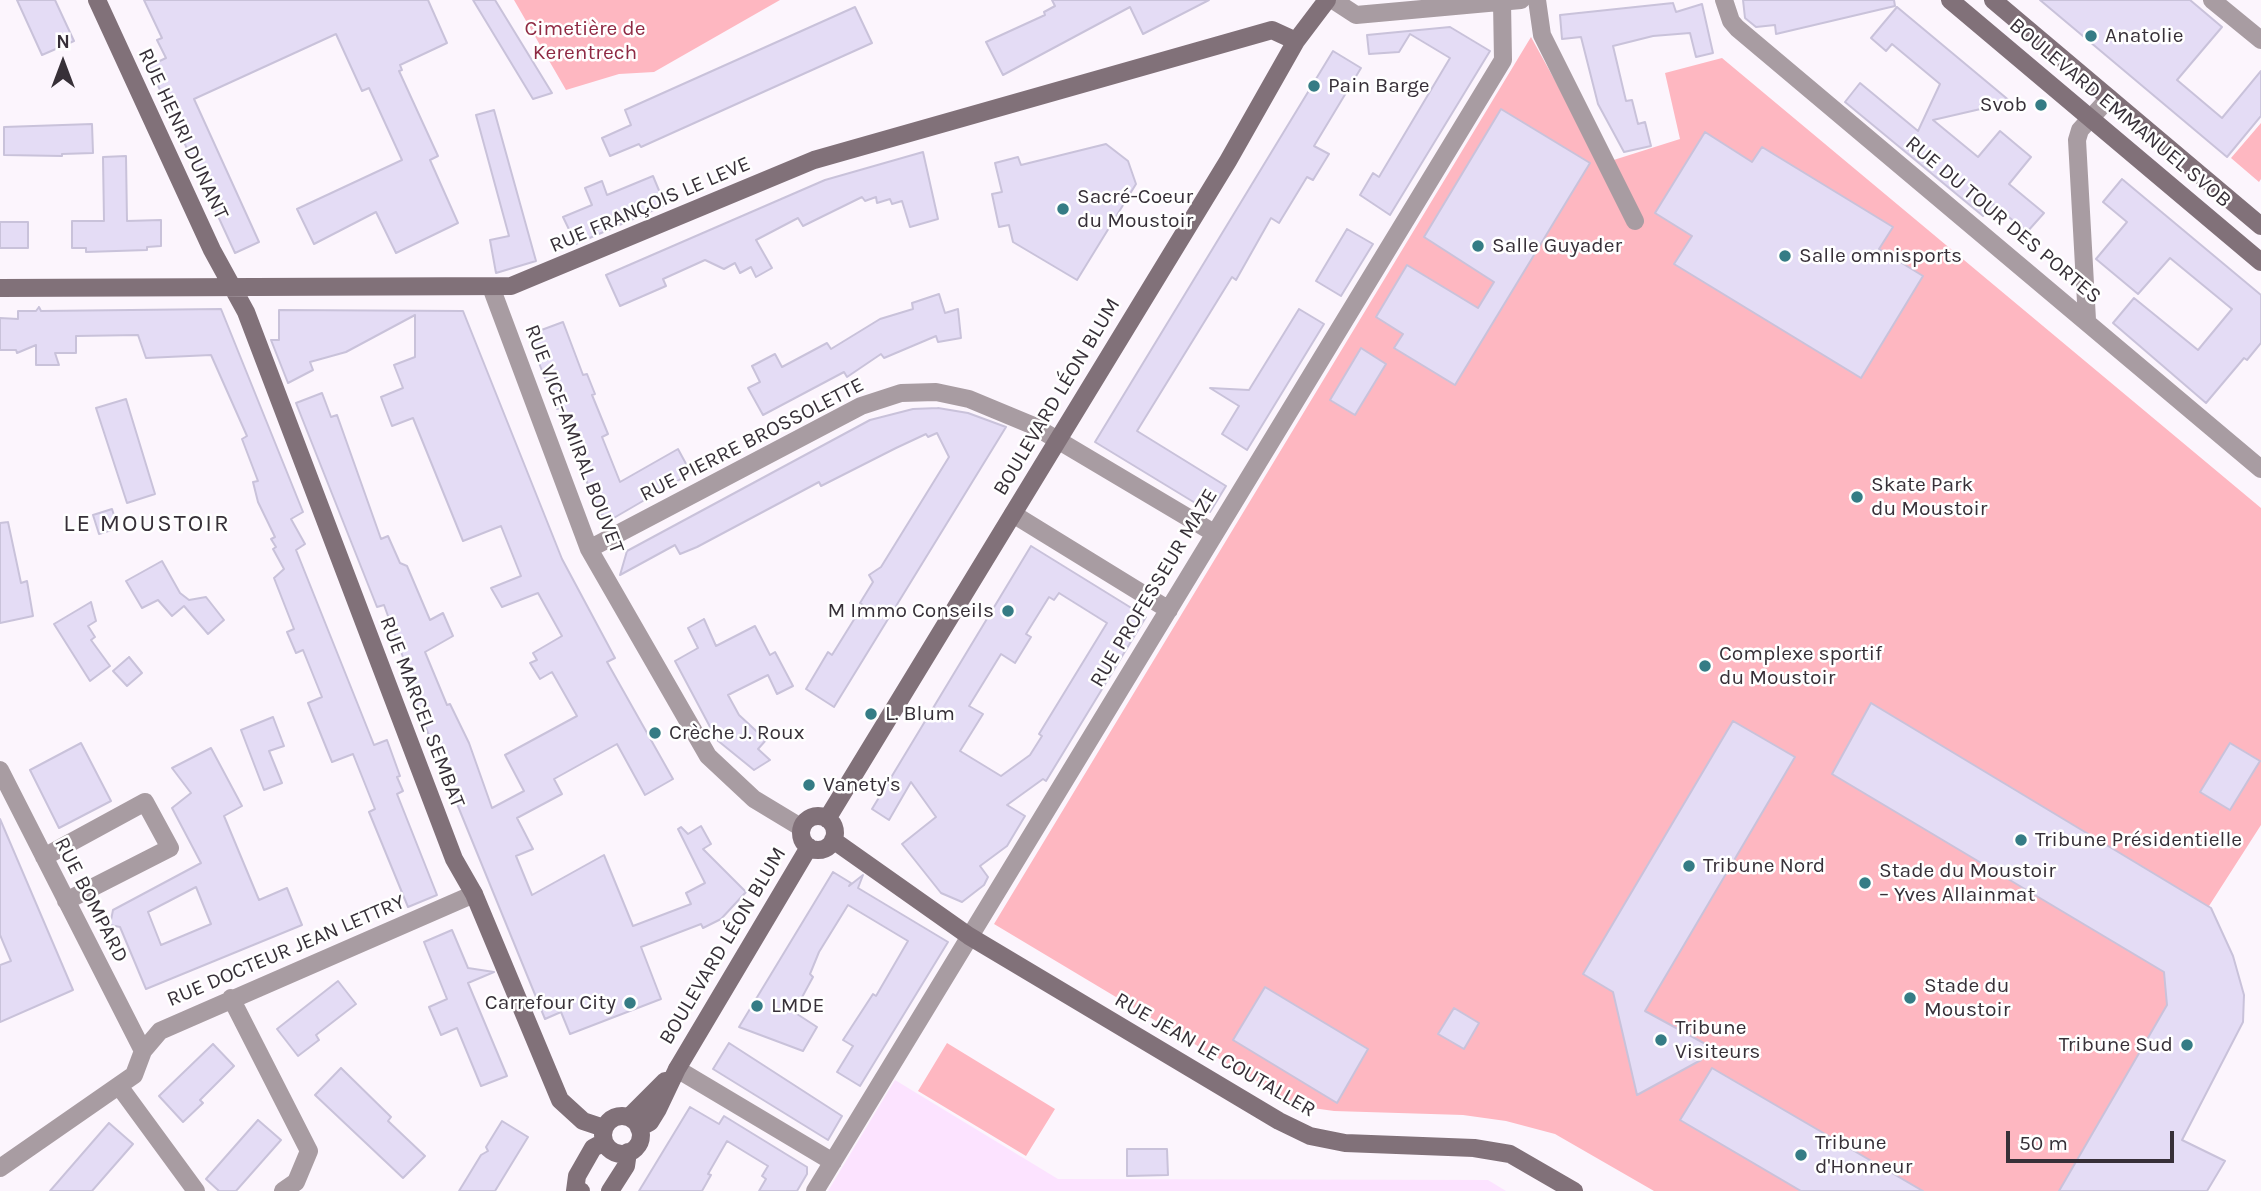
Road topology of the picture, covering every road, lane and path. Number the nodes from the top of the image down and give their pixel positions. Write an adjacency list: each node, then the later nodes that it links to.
1 (97, 0): 19 (street, RUE HENRI DUNANT)
2 (1327, 0): 13 (street, BOULEVARD LÉON BLUM)
3 (1333, 0): 10 (street)
4 (1521, 0): 10 (street)
5 (1537, 0): 16 (street)
6 (1724, 0): 22 (street, RUE DU TOUR DES PORTES)
7 (1950, 0): 15 (street, BOULEVARD EMMANUEL SVOB)
8 (1993, 0): 14 (street, BOULEVARD EMMANUEL SVOB)
9 (2212, 0): 11 (street)
10 (1502, 2): 26 (street, RUE PROFESSEUR MAZE)
11 (2233, 6): 12 (street)
12 (2261, 40)
13 (1296, 41): 20 (street, RUE FRANÇOIS LE LEVE); 23 (street, BOULEVARD LÉON BLUM)
14 (2109, 98): 15 (street); 17 (street, BOULEVARD EMMANUEL SVOB)
15 (2090, 118): 18 (street, BOULEVARD EMMANUEL SVOB); 22 (street)
16 (1635, 222)
17 (2261, 226)
18 (2261, 261)
19 (231, 286): 20 (street, RUE FRANÇOIS LE LEVE); 21 (street, RUE FRANÇOIS LE LEVE); 35 (street, RUE MARCEL SEMBAT)
20 (491, 287): 27 (street, RUE VICE-AMIRAL BOUVET)
21 (0, 288)
22 (2087, 320): 24 (street, RUE DU TOUR DES PORTES)
23 (1058, 439): 25 (street, BOULEVARD LÉON BLUM); 26 (street, RUE PIERRE BROSSOLETTE); 27 (street, RUE PIERRE BROSSOLETTE)
24 (2261, 469)
25 (1013, 514): 28 (street); 30 (street, BOULEVARD LÉON BLUM)
26 (1214, 533): 28 (street, RUE PROFESSEUR MAZE)
27 (589, 549): 31 (street, RUE VICE-AMIRAL BOUVET)
28 (1169, 610): 37 (street, RUE PROFESSEUR MAZE)
29 (0, 770): 34 (street, RUE BOMPARD)
30 (827, 819): 31 (street); 32 (street)
31 (802, 828): 33 (street)
32 (833, 840): 33 (street); 37 (street, RUE JEAN LE COUTALLER)
33 (809, 847): 40 (street, BOULEVARD LÉON BLUM)
34 (44, 857): 36 (street, RUE BOMPARD); 36 (street)
35 (474, 894): 38 (street, RUE DOCTEUR JEAN LETTRY); 43 (street, RUE MARCEL SEMBAT)
36 (66, 901): 39 (street, RUE BOMPARD)
37 (969, 936): 45 (street, RUE PROFESSEUR MAZE); 53 (street, RUE JEAN LE COUTALLER)
38 (231, 998): 39 (street, RUE DOCTEUR JEAN LETTRY); 48 (street)
39 (143, 1051): 41 (street, RUE DOCTEUR JEAN LETTRY)
40 (677, 1069): 42 (street, BOULEVARD LÉON BLUM); 45 (street)
41 (119, 1086): 46 (street, RUE DOCTEUR JEAN LETTRY); 47 (street)
42 (634, 1123): 43 (street, BOULEVARD LÉON BLUM); 44 (street, BOULEVARD LÉON BLUM)
43 (604, 1135): 44 (street); 49 (street, BOULEVARD LÉON BLUM)
44 (628, 1152): 51 (street, BOULEVARD LÉON BLUM)
45 (833, 1162): 52 (street, RUE PROFESSEUR MAZE)
46 (0, 1168)
47 (196, 1191)
48 (283, 1191)
49 (575, 1191): 50 (street, BOULEVARD LÉON BLUM)
50 (581, 1191)
51 (610, 1191)
52 (816, 1191)
53 (1574, 1191)

